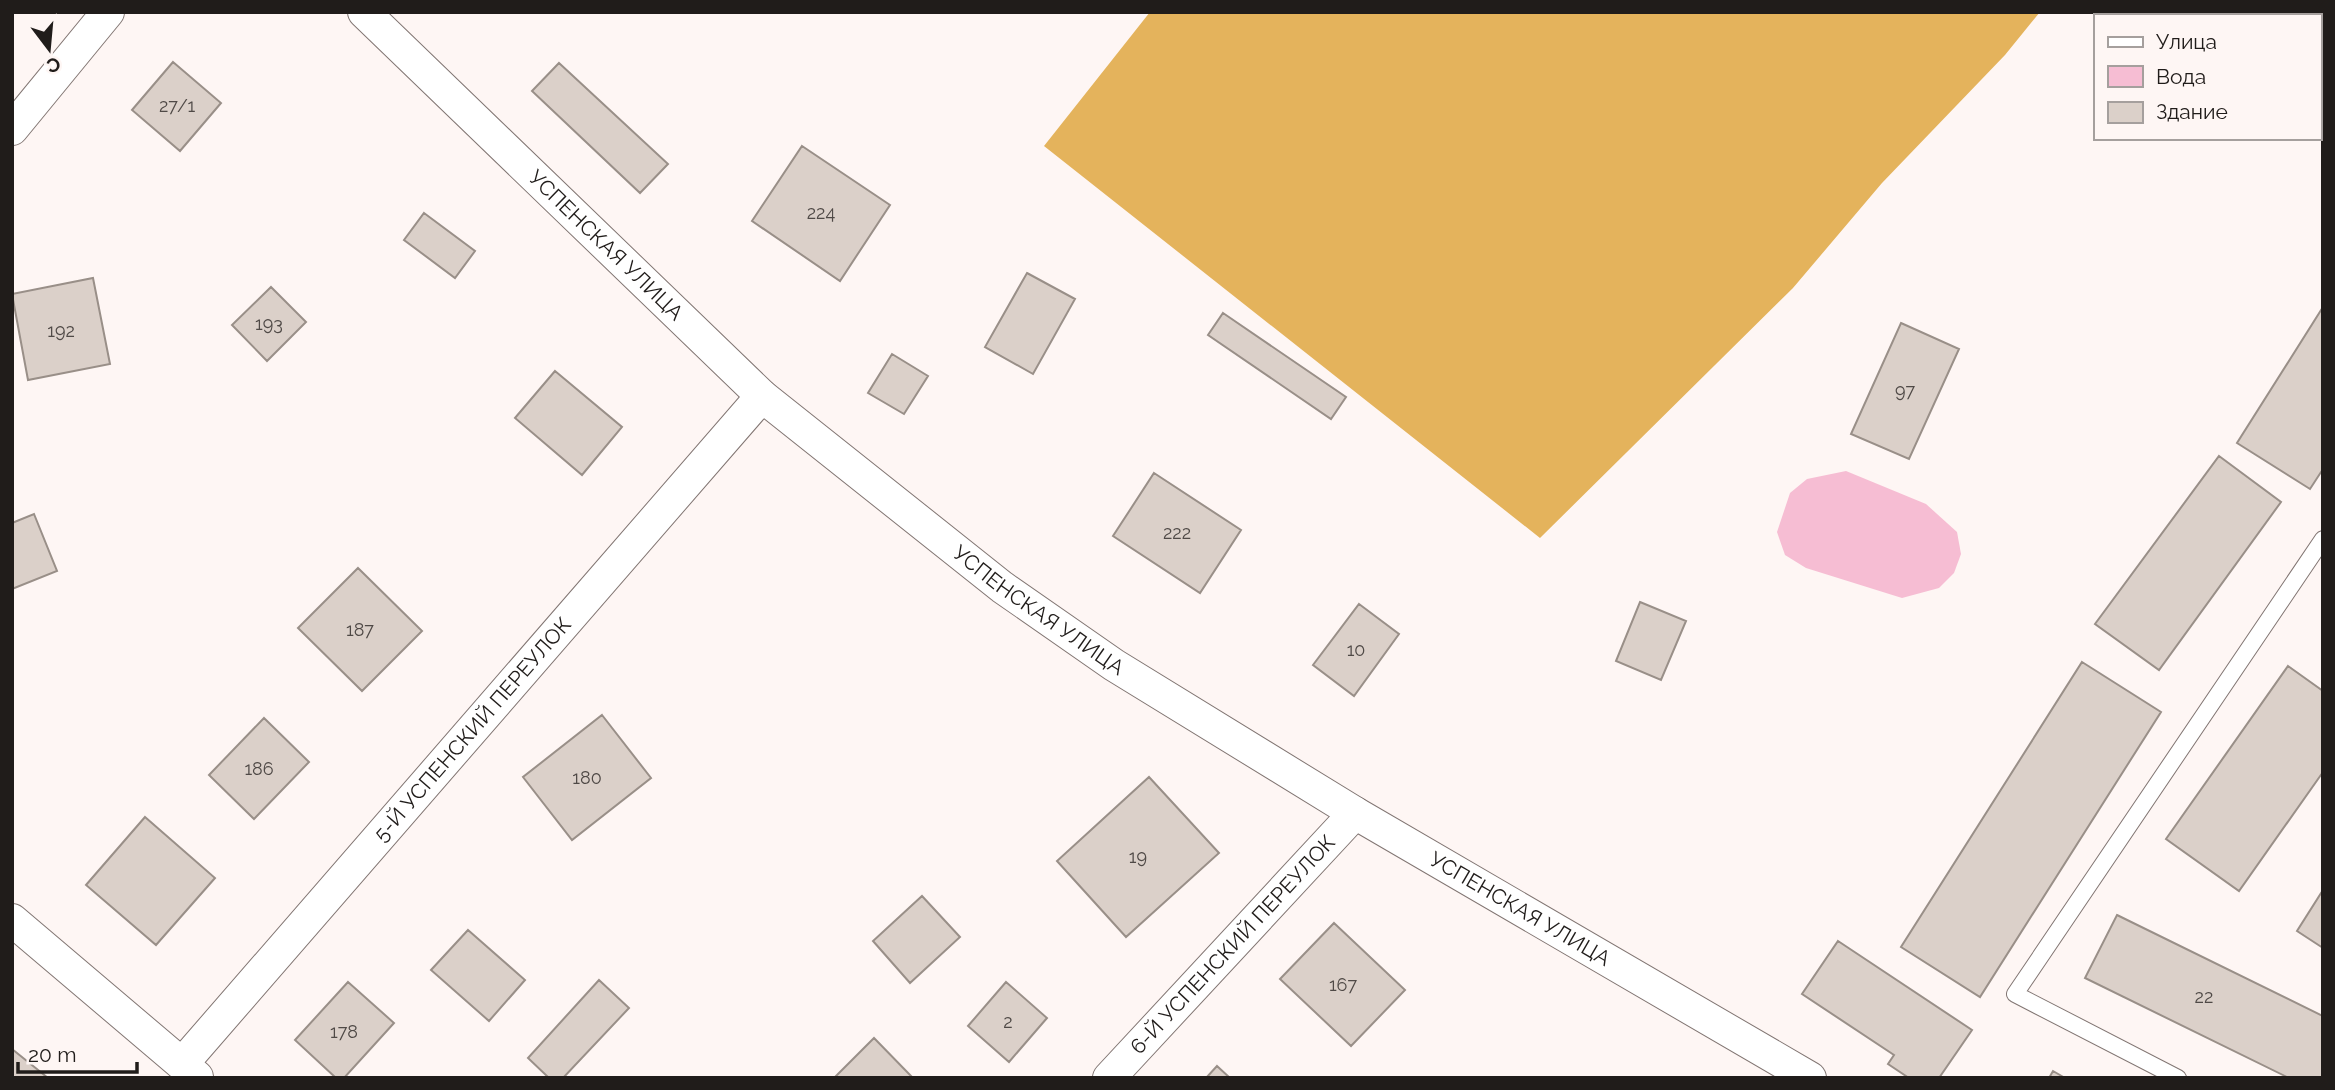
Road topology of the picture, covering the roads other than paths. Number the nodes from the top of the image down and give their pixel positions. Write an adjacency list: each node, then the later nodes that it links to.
1 (108, 12): 3 (street)
2 (364, 12): 4 (street, УСПЕНСКАЯ УЛИЦА)
3 (12, 129)
4 (762, 396): 6 (street, УСПЕНСКАЯ УЛИЦА); 8 (street, 5-Й УСПЕНСКИЙ ПЕРЕУЛОК)
5 (2323, 539): 11 (lane)
6 (1355, 813): 9 (street, 6-Й УСПЕНСКИЙ ПЕРЕУЛОК); 10 (street, УСПЕНСКАЯ УЛИЦА)
7 (12, 920): 8 (street)
8 (190, 1071)
9 (1109, 1078)
10 (1810, 1078)
11 (2178, 1078)

